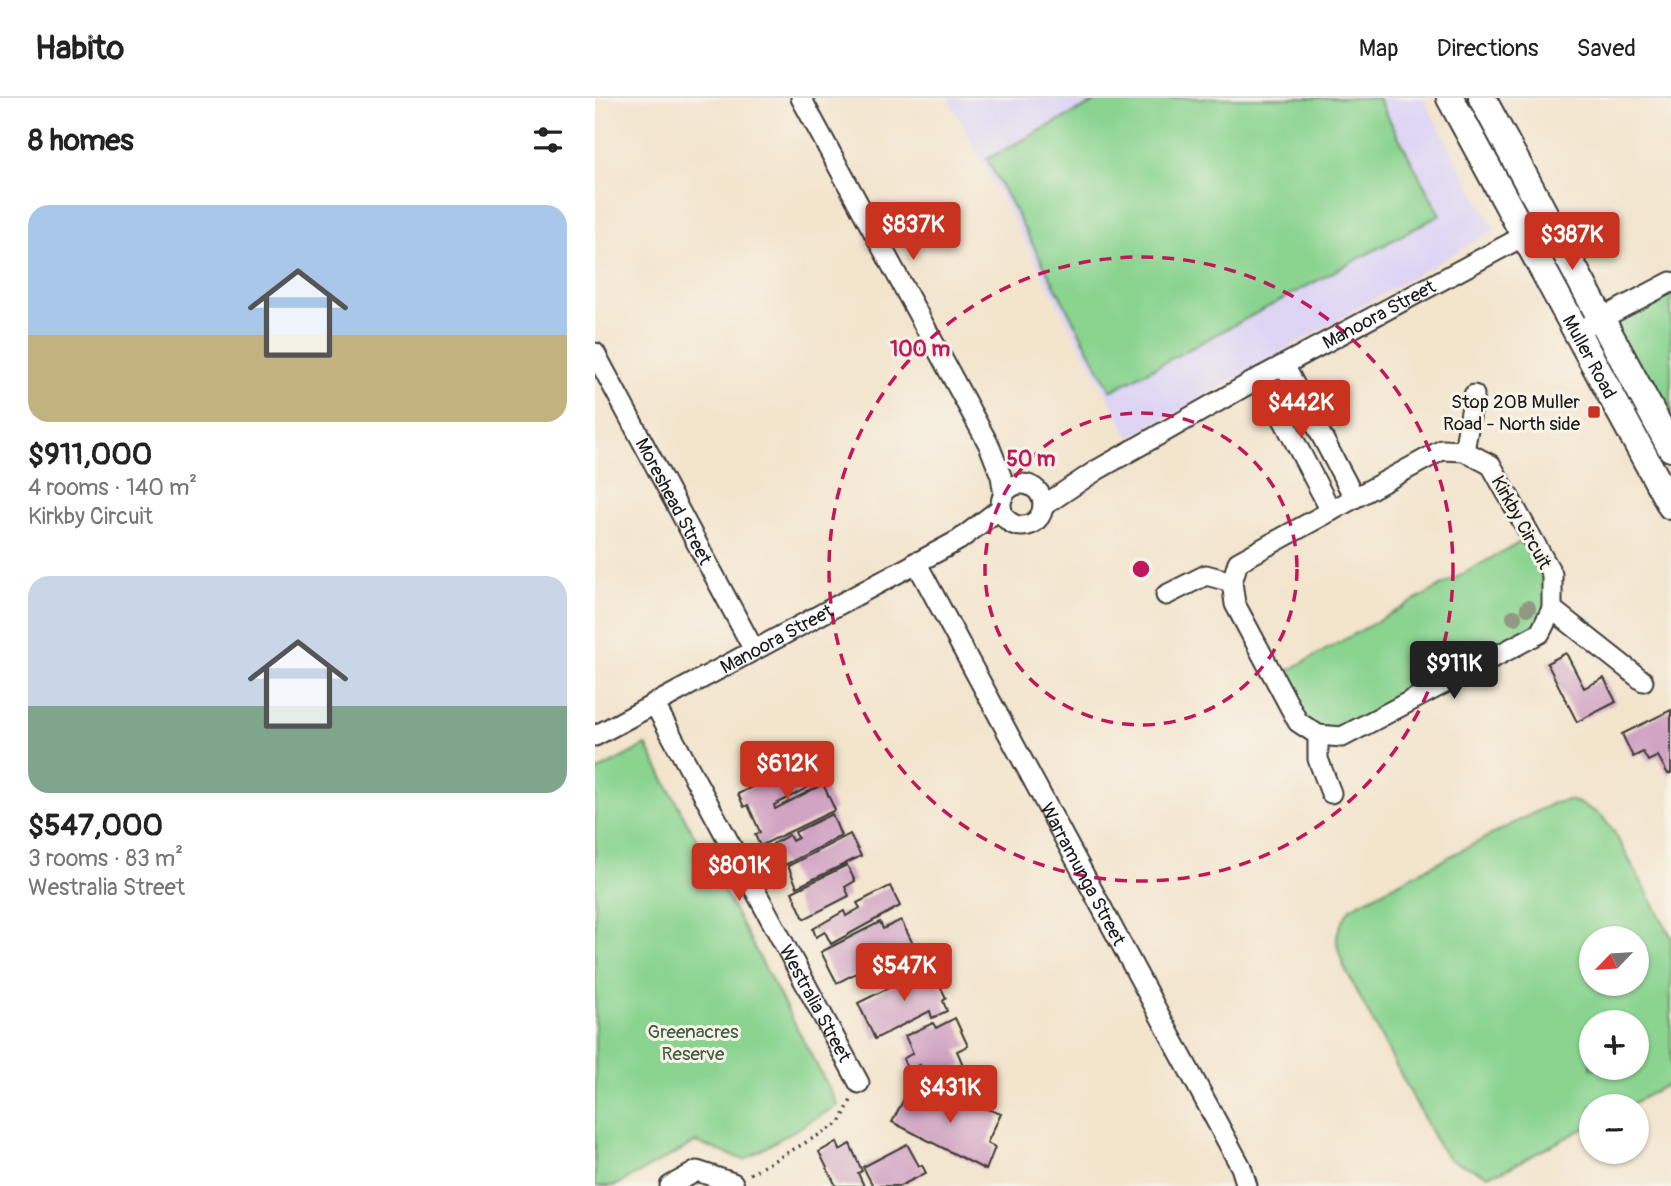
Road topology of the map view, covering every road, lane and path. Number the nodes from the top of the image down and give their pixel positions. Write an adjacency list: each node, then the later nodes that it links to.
1 (801, 98): 13 (street)
2 (1450, 98): 5 (main road, Muller Road)
3 (1482, 98): 4 (main road, Muller Road)
4 (1549, 222): 5 (street, Manoora Street); 7 (main road, Muller Road)
5 (1525, 235): 8 (main road, Muller Road); 10 (street, Manoora Street)
6 (1671, 282): 7 (street)
7 (1602, 318): 8 (street); 14 (main road, Muller Road)
8 (1578, 331): 18 (main road, Muller Road)
9 (597, 362): 25 (street, Moreshead Street)
10 (1284, 365): 11 (street, Manoora Street); 17 (street)
11 (1261, 377): 16 (street, Manoora Street); 20 (street)
12 (1474, 395): 15 (street)
13 (989, 445): 16 (street); 19 (street)
14 (1671, 448)
15 (1464, 451): 17 (street); 24 (street, Kirkby Circuit)
16 (1035, 494): 19 (street); 19 (street)
17 (1354, 497): 20 (street)
18 (1671, 506)
19 (1006, 509): 21 (street, Manoora Street)
20 (1331, 511): 22 (street)
21 (916, 562): 25 (street, Manoora Street); 34 (street, Warramunga Street)
22 (1232, 582): 23 (street); 28 (street)
23 (1166, 595)
24 (1552, 609): 26 (street); 28 (street)
25 (754, 650): 27 (street, Manoora Street)
26 (1643, 681)
27 (654, 703): 29 (street, Manoora Street); 31 (street, Westralia Street)
28 (1318, 735): 30 (street)
29 (595, 736)
30 (1331, 793)
31 (859, 1083): 32 (path)
32 (733, 1185): 33 (street)
33 (670, 1186)
34 (1247, 1186)

